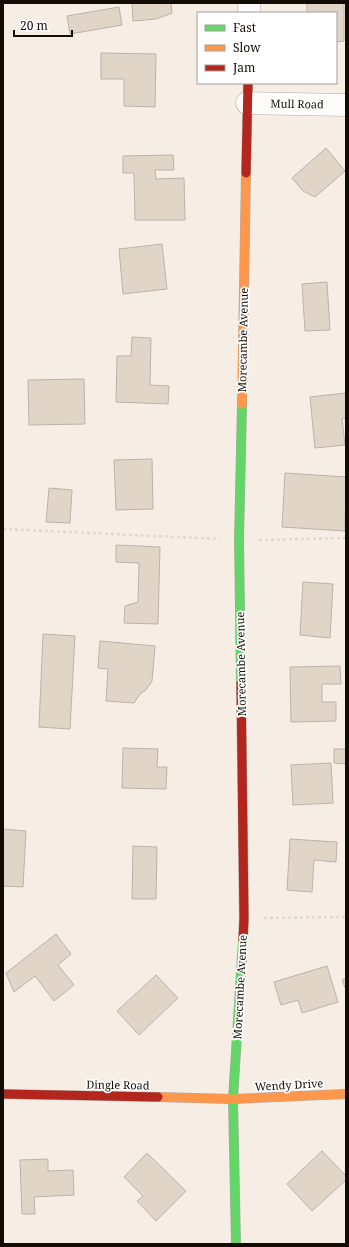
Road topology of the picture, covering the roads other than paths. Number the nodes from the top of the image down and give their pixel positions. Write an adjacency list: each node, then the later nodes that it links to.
1 (247, 93): 2 (street, Mull Road); 5 (street, Morecambe Avenue)
2 (346, 105)
3 (3, 1094): 5 (street, Dingle Road)
4 (346, 1094): 5 (street, Wendy Drive)
5 (233, 1099): 6 (street, Morecambe Avenue)
6 (236, 1244)

